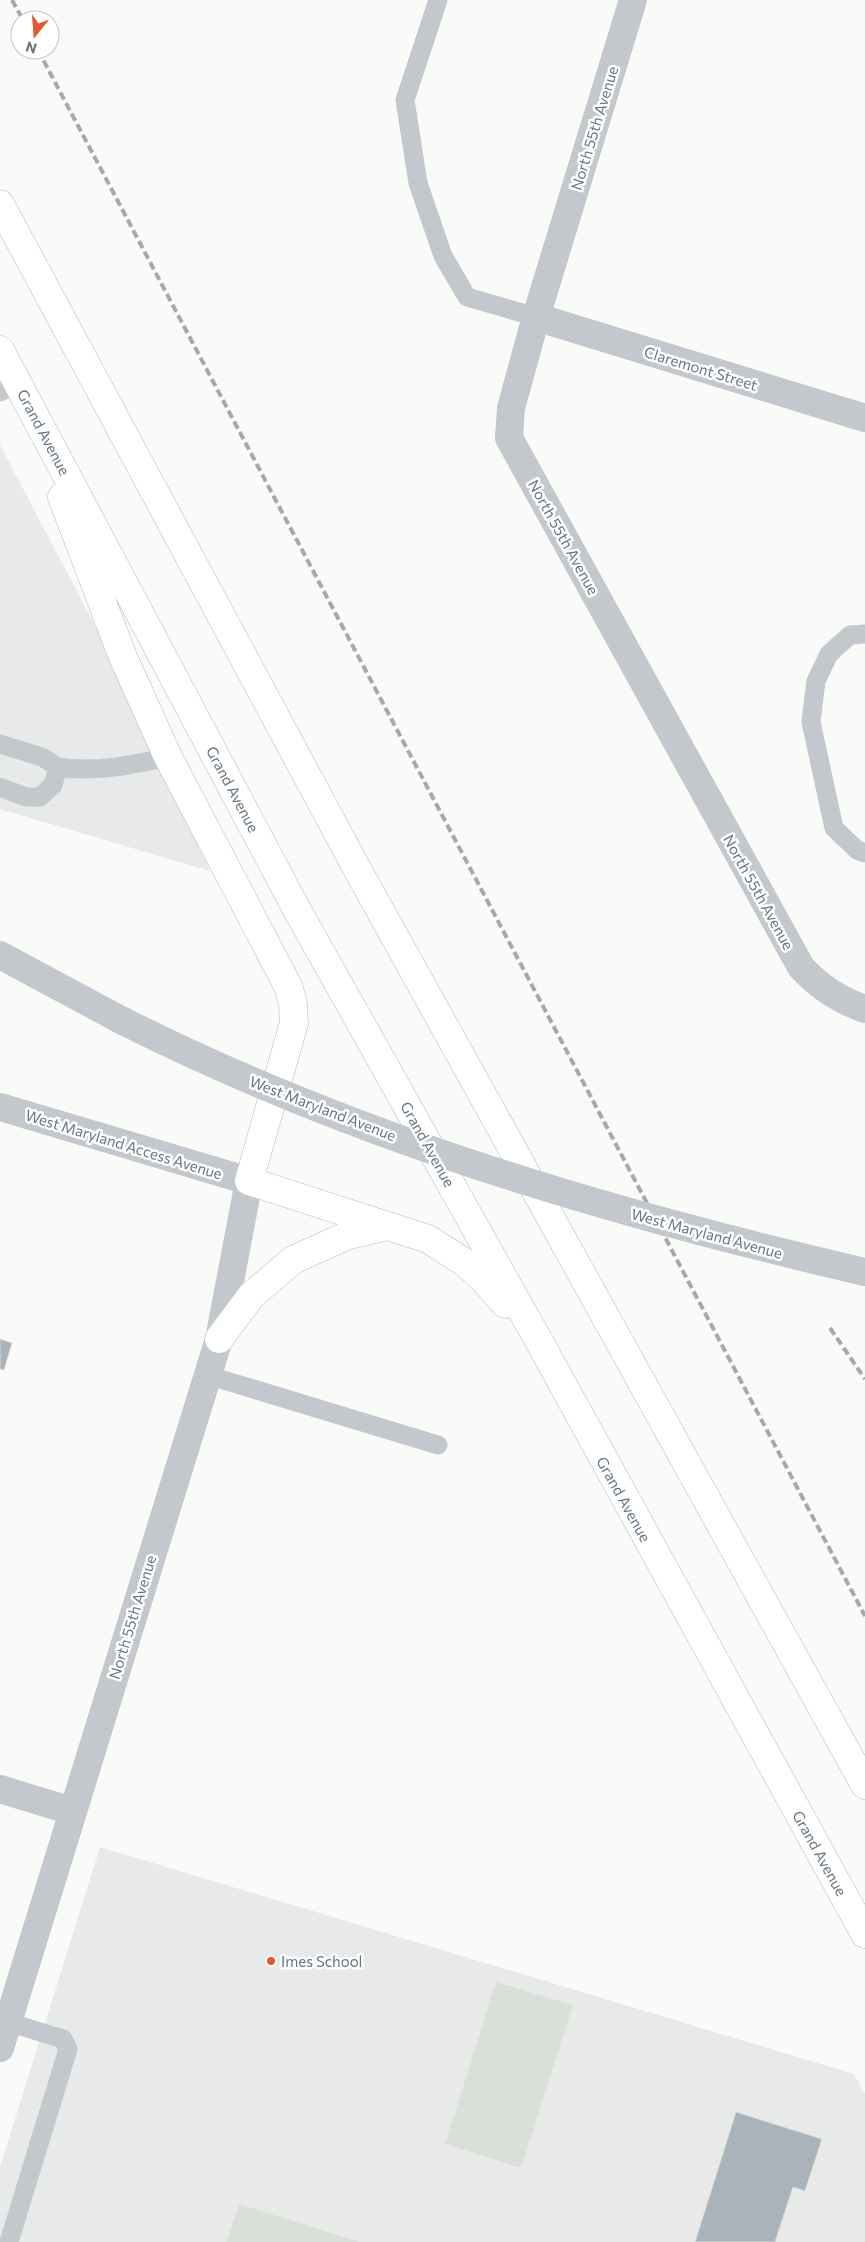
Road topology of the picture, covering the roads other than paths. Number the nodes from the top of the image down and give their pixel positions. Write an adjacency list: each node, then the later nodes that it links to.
1 (438, 0): 4 (lane)
2 (633, 0): 4 (street, North 55th Avenue)
3 (0, 204): 24 (highway)
4 (536, 317): 7 (street, Claremont Street); 15 (street, North 55th Avenue)
5 (0, 350): 6 (highway, Grand Avenue)
6 (9, 388): 10 (highway); 21 (highway, Grand Avenue)
7 (865, 418)
8 (865, 634): 13 (lane)
9 (0, 744): 11 (lane)
10 (168, 757): 11 (lane); 17 (highway)
11 (58, 767): 12 (lane)
12 (0, 787)
13 (865, 853)
14 (0, 955): 19 (street, West Maryland Avenue, bridge)
15 (865, 1009)
16 (0, 1107): 17 (street, West Maryland Access Avenue)
17 (249, 1181): 18 (highway); 20 (street, North 55th Avenue)
18 (389, 1226): 20 (highway); 21 (highway)
19 (865, 1272)
20 (219, 1339): 22 (street, North 55th Avenue)
21 (540, 1343): 27 (highway, Grand Avenue)
22 (207, 1375): 23 (lane); 26 (street, North 55th Avenue)
23 (438, 1446)
24 (865, 1785)
25 (0, 1789): 26 (street)
26 (72, 1811): 28 (street, North 55th Avenue)
27 (865, 1934)
28 (8, 2022): 29 (street, North 55th Avenue); 30 (lane)
29 (0, 2048)
30 (9, 2242)

